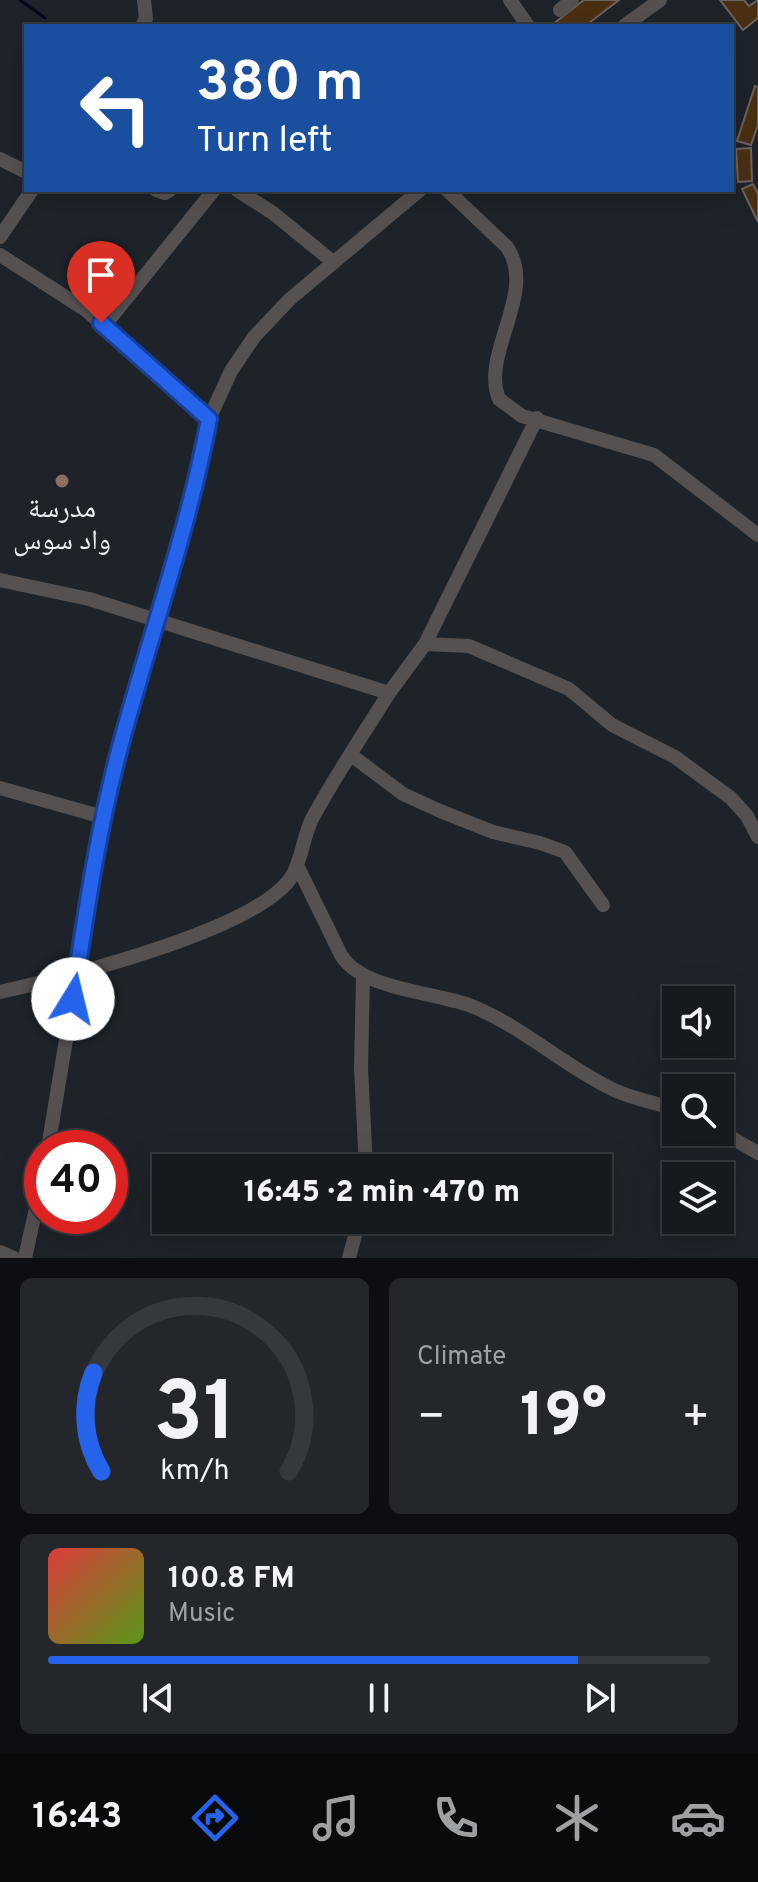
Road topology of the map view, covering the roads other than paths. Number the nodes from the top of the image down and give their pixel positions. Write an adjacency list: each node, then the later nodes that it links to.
1 (144, 0): 6 (street)
2 (510, 0): 7 (street)
3 (572, 0): 5 (street)
4 (660, 0): 8 (street)
5 (560, 10)
6 (143, 24)
7 (527, 24)
8 (627, 24)
9 (0, 159): 10 (street)
10 (24, 171)
11 (31, 192): 16 (street)
12 (212, 192): 19 (street)
13 (240, 192): 18 (street)
14 (418, 192): 18 (street)
15 (449, 192): 20 (street)
16 (0, 237)
17 (0, 255): 19 (street)
18 (333, 262): 21 (street)
19 (104, 326): 21 (street)
20 (537, 418): 22 (street); 25 (street)
21 (209, 419): 24 (street)
22 (758, 535)
23 (0, 580): 24 (street)
24 (157, 618): 26 (street); 29 (street)
25 (425, 644): 26 (street); 30 (street)
26 (389, 693): 27 (street)
27 (351, 755): 31 (street); 32 (street)
28 (0, 788): 29 (street)
29 (103, 817): 33 (street)
30 (758, 837)
31 (297, 865): 33 (street); 34 (street)
32 (603, 905)
33 (77, 974): 35 (street); 37 (street)
34 (363, 976): 36 (street); 40 (street)
35 (0, 992)
36 (662, 1105)
37 (51, 1130)
38 (734, 1139): 39 (street)
39 (758, 1153)
40 (365, 1154)
41 (30, 1234): 45 (street)
42 (355, 1234): 46 (street)
43 (0, 1252): 44 (street)
44 (14, 1258)
45 (25, 1258)
46 (349, 1258)

